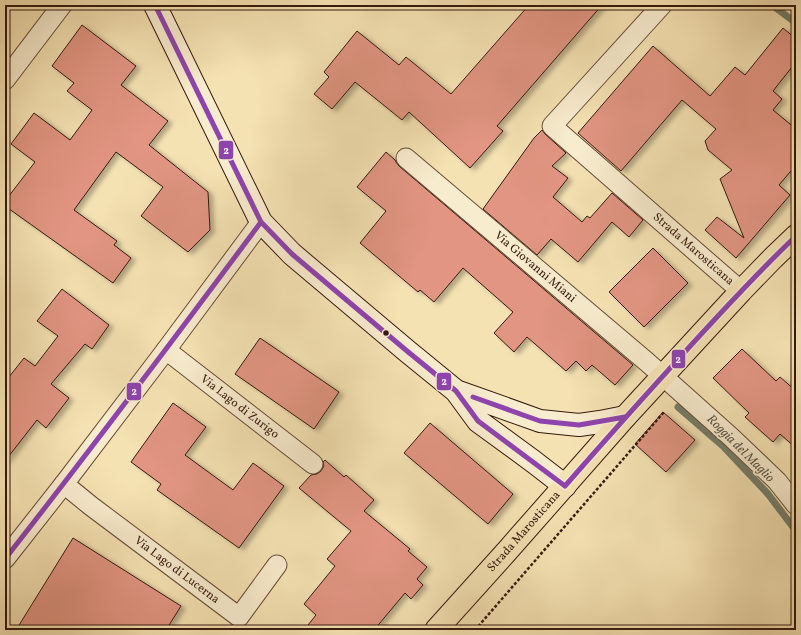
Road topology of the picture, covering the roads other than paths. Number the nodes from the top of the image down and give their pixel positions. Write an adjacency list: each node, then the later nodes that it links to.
1 (62, 5): 4 (street)
2 (155, 5): 6 (street)
3 (662, 5): 8 (street, Strada Marosticana)
4 (5, 80)
5 (406, 158): 10 (street, Via Giovanni Miani)
6 (261, 222): 9 (street); 11 (street)
7 (796, 236): 8 (main road, Strada Marosticana)
8 (741, 291): 10 (main road, Strada Marosticana)
9 (166, 350): 13 (street, Via Lago di Zurigo); 14 (street)
10 (663, 376): 12 (main road, Strada Marosticana); 16 (street, Via Giovanni Miani)
11 (456, 391): 12 (street); 15 (street)
12 (625, 417): 15 (main road, Strada Marosticana)
13 (313, 464)
14 (64, 484): 17 (street); 18 (street, Via Lago di Lucerna)
15 (565, 486): 19 (main road, Strada Marosticana)
16 (796, 505)
17 (5, 559)
18 (277, 564)
19 (436, 630)

